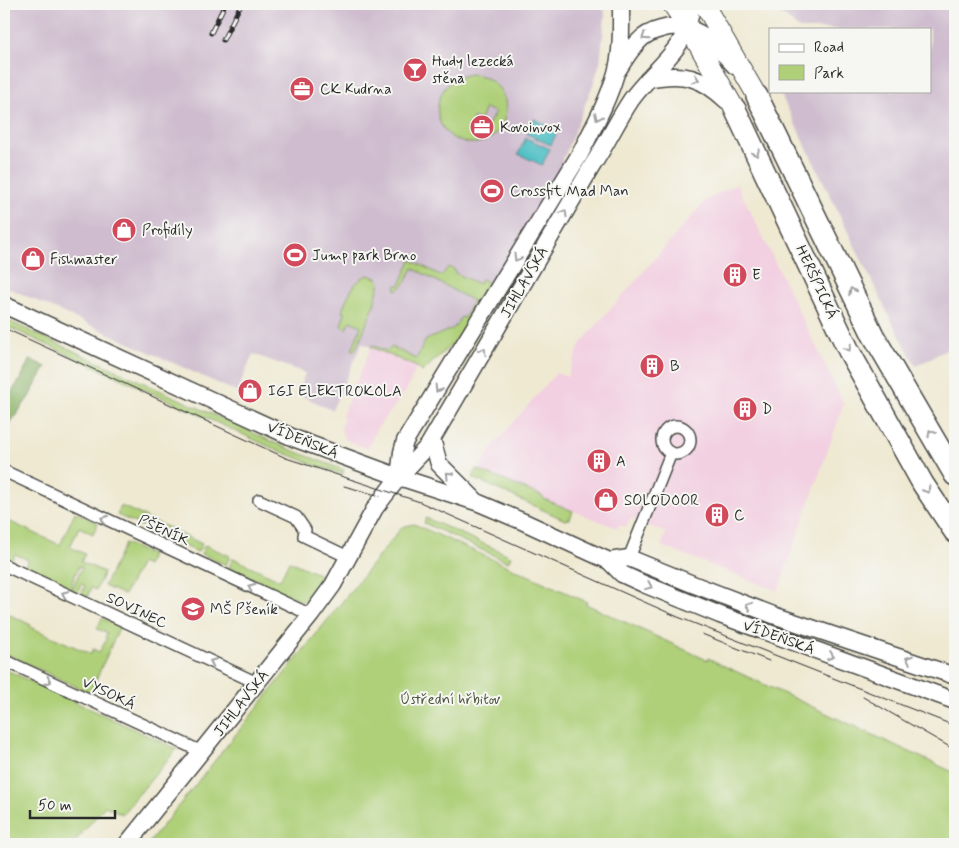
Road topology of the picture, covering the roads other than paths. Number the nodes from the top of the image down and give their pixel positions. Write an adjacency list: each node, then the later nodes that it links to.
1 (621, 4): 6 (main road)
2 (672, 4): 5 (main road, HERŠPICKÁ)
3 (691, 4): 5 (main road, JIHLAVSKÁ)
4 (704, 4): 8 (main road, HERŠPICKÁ)
5 (688, 27): 6 (main road, one-way to 6); 7 (main road, JIHLAVSKÁ); 8 (main road, HERŠPICKÁ); 9 (main road, HERŠPICKÁ)
6 (616, 72): 15 (main road, one-way to 15)
7 (648, 79): 9 (main road, one-way to 9); 11 (main road, JIHLAVSKÁ, one-way to 7)
8 (753, 89): 14 (highway, HERŠPICKÁ, one-way to 8)
9 (735, 109): 18 (highway, HERŠPICKÁ, one-way to 18)
10 (4, 305): 15 (main road, VÍDEŇSKÁ)
11 (432, 438): 15 (main road, JIHLAVSKÁ); 17 (main road, one-way to 11)
12 (671, 453): 20 (street)
13 (4, 471): 23 (street, PŠENÍK, one-way to 13)
14 (955, 475)
15 (400, 477): 17 (main road, VÍDEŇSKÁ); 19 (main road, JIHLAVSKÁ)
16 (259, 500): 19 (street)
17 (479, 503): 21 (main road, VÍDEŇSKÁ)
18 (955, 532)
19 (348, 557): 23 (main road, JIHLAVSKÁ)
20 (629, 558): 21 (main road); 25 (main road, VÍDEŇSKÁ, one-way to 20)
21 (609, 561): 27 (main road, VÍDEŇSKÁ, one-way to 27)
22 (4, 565): 26 (street, SOVINEC, one-way to 22)
23 (312, 615): 26 (main road, JIHLAVSKÁ)
24 (4, 660): 28 (street, VYSOKÁ, one-way to 28)
25 (955, 676)
26 (257, 683): 28 (main road, JIHLAVSKÁ)
27 (955, 700)
28 (202, 752): 29 (main road, JIHLAVSKÁ)
29 (127, 844)

